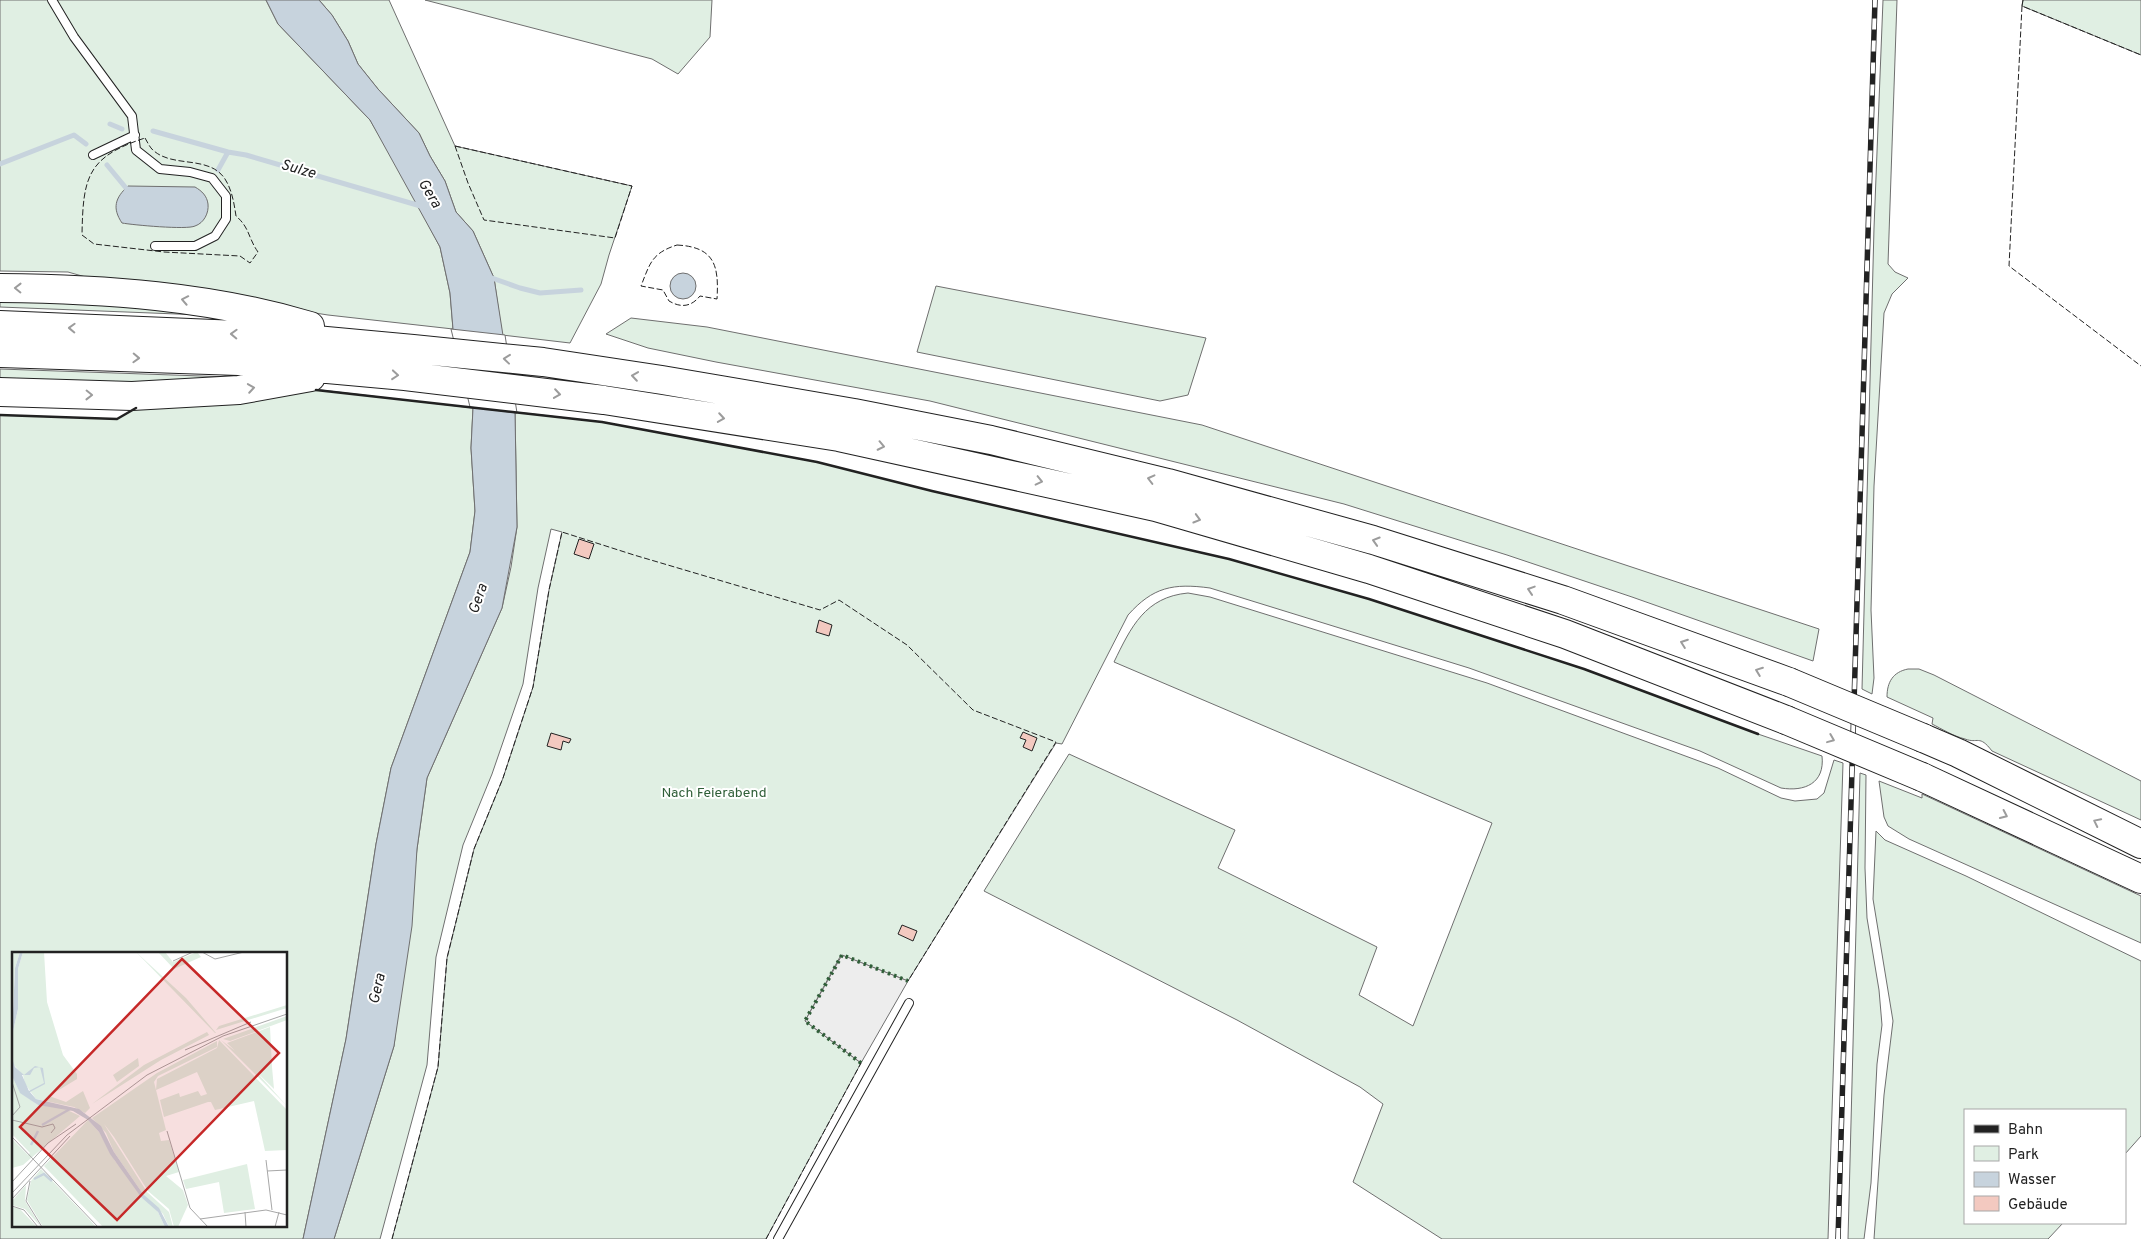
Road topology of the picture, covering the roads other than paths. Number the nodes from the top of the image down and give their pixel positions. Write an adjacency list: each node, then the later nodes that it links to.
1 (52, 0): 2 (lane)
2 (135, 135): 3 (lane); 4 (lane)
3 (93, 155)
4 (155, 246)
5 (0, 288): 7 (highway, one-way to 5)
6 (0, 325): 7 (highway, one-way to 6)
7 (284, 328): 11 (highway, one-way to 7, bridge)
8 (0, 353): 9 (highway, one-way to 9)
9 (278, 375): 10 (highway, one-way to 9); 12 (highway, one-way to 12, bridge)
10 (0, 392)
11 (2141, 844)
12 (2141, 879)
13 (909, 1003): 14 (lane)
14 (778, 1239)

